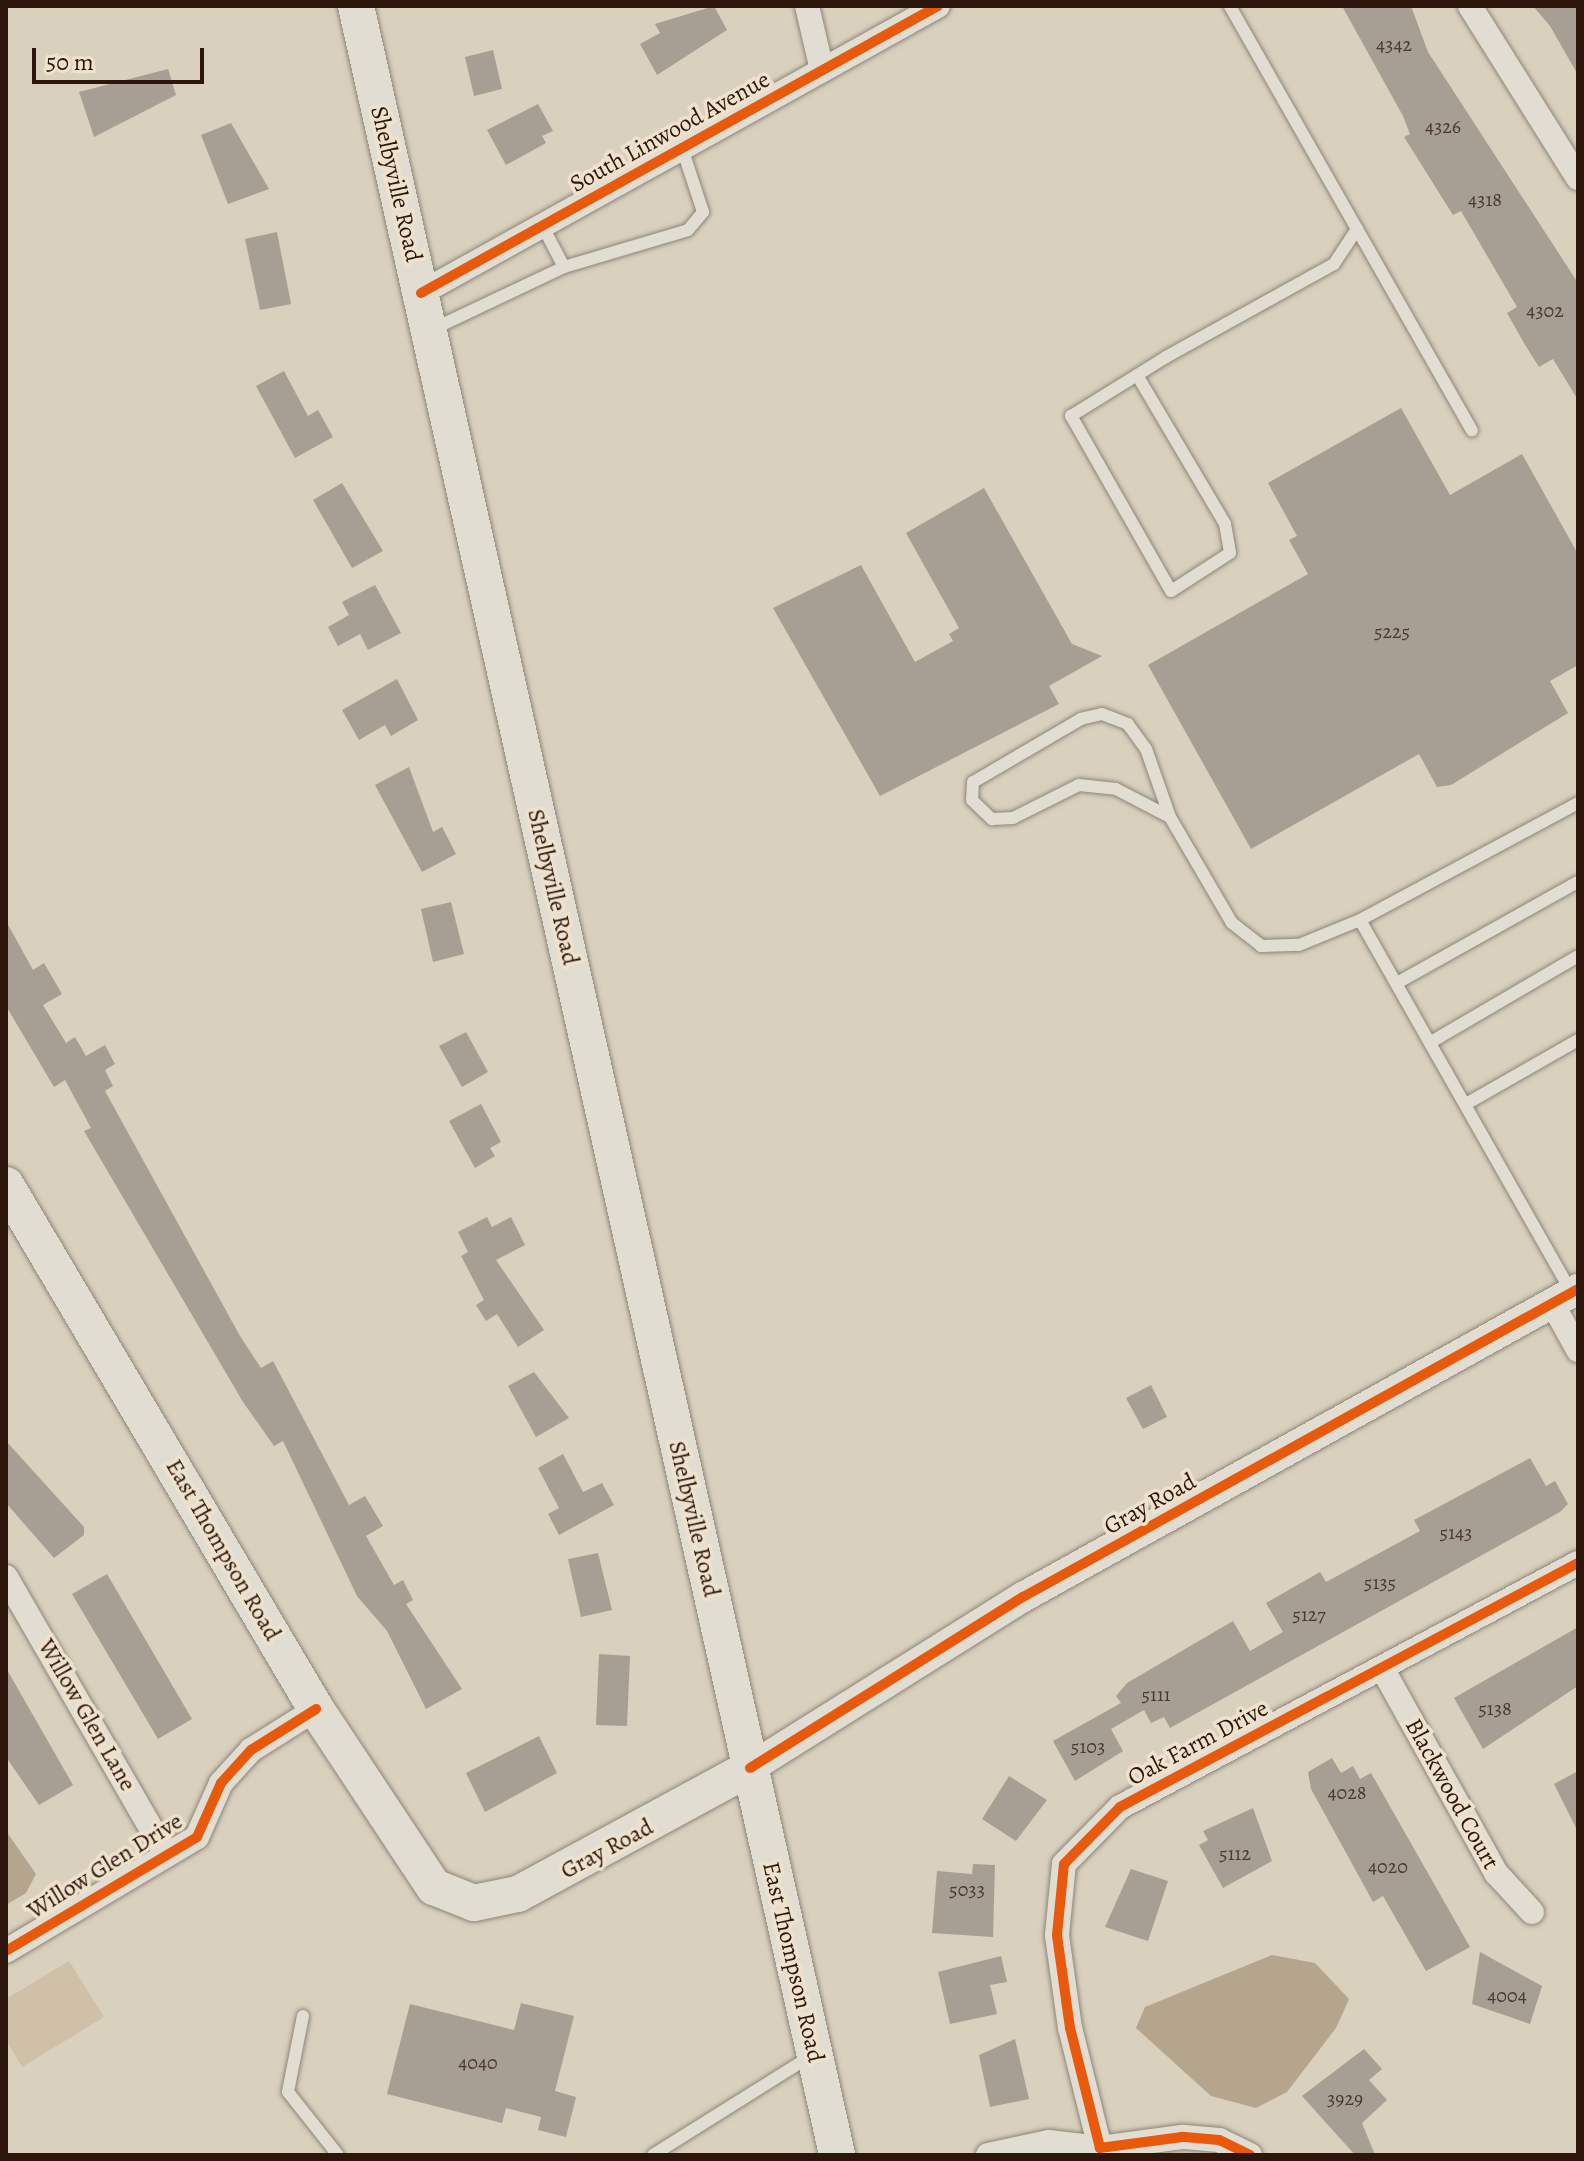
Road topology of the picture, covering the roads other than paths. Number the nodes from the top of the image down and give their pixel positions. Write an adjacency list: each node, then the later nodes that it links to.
1 (356, 6): 12 (main road, Shelbyville Road)
2 (807, 6): 6 (street)
3 (938, 6): 6 (street, South Linwood Avenue)
4 (1230, 6): 10 (lane)
5 (1470, 6): 8 (street)
6 (822, 70): 7 (street, South Linwood Avenue)
7 (682, 148): 9 (street, South Linwood Avenue); 11 (lane)
8 (1578, 178)
9 (542, 225): 11 (lane); 12 (street, South Linwood Avenue)
10 (1357, 229): 14 (lane); 15 (lane)
11 (564, 267): 13 (lane)
12 (421, 293): 13 (main road, Shelbyville Road)
13 (429, 331): 32 (main road, Shelbyville Road)
14 (1137, 375): 14 (lane)
15 (1472, 431)
16 (1578, 803): 19 (lane)
17 (1170, 817): 17 (lane); 19 (lane)
18 (1578, 882): 21 (lane)
19 (1360, 920): 21 (lane)
20 (1578, 956): 23 (lane)
21 (1397, 983): 23 (lane)
22 (1578, 1040): 24 (lane)
23 (1431, 1042): 24 (lane)
24 (1466, 1104): 26 (lane)
25 (6, 1185): 31 (main road, East Thompson Road)
26 (1567, 1295): 27 (street); 32 (street, Gray Road)
27 (1578, 1350)
28 (1578, 1563): 30 (street, Oak Farm Drive)
29 (6, 1577): 33 (street, Willow Glen Lane)
30 (1382, 1668): 35 (street, Blackwood Court); 39 (street, Oak Farm Drive)
31 (316, 1709): 33 (street, Willow Glen Drive); 34 (main road, East Thompson Road)
32 (750, 1768): 34 (main road, Gray Road); 38 (main road, East Thompson Road)
33 (166, 1854): 36 (street, Willow Glen Drive)
34 (458, 1900)
35 (1532, 1912)
36 (6, 1951)
37 (303, 2016): 40 (lane)
38 (814, 2054): 41 (lane); 42 (main road, East Thompson Road)
39 (1094, 2152): 43 (street); 44 (street)
40 (338, 2155)
41 (653, 2155)
42 (837, 2155)
43 (988, 2155)
44 (1250, 2155)

